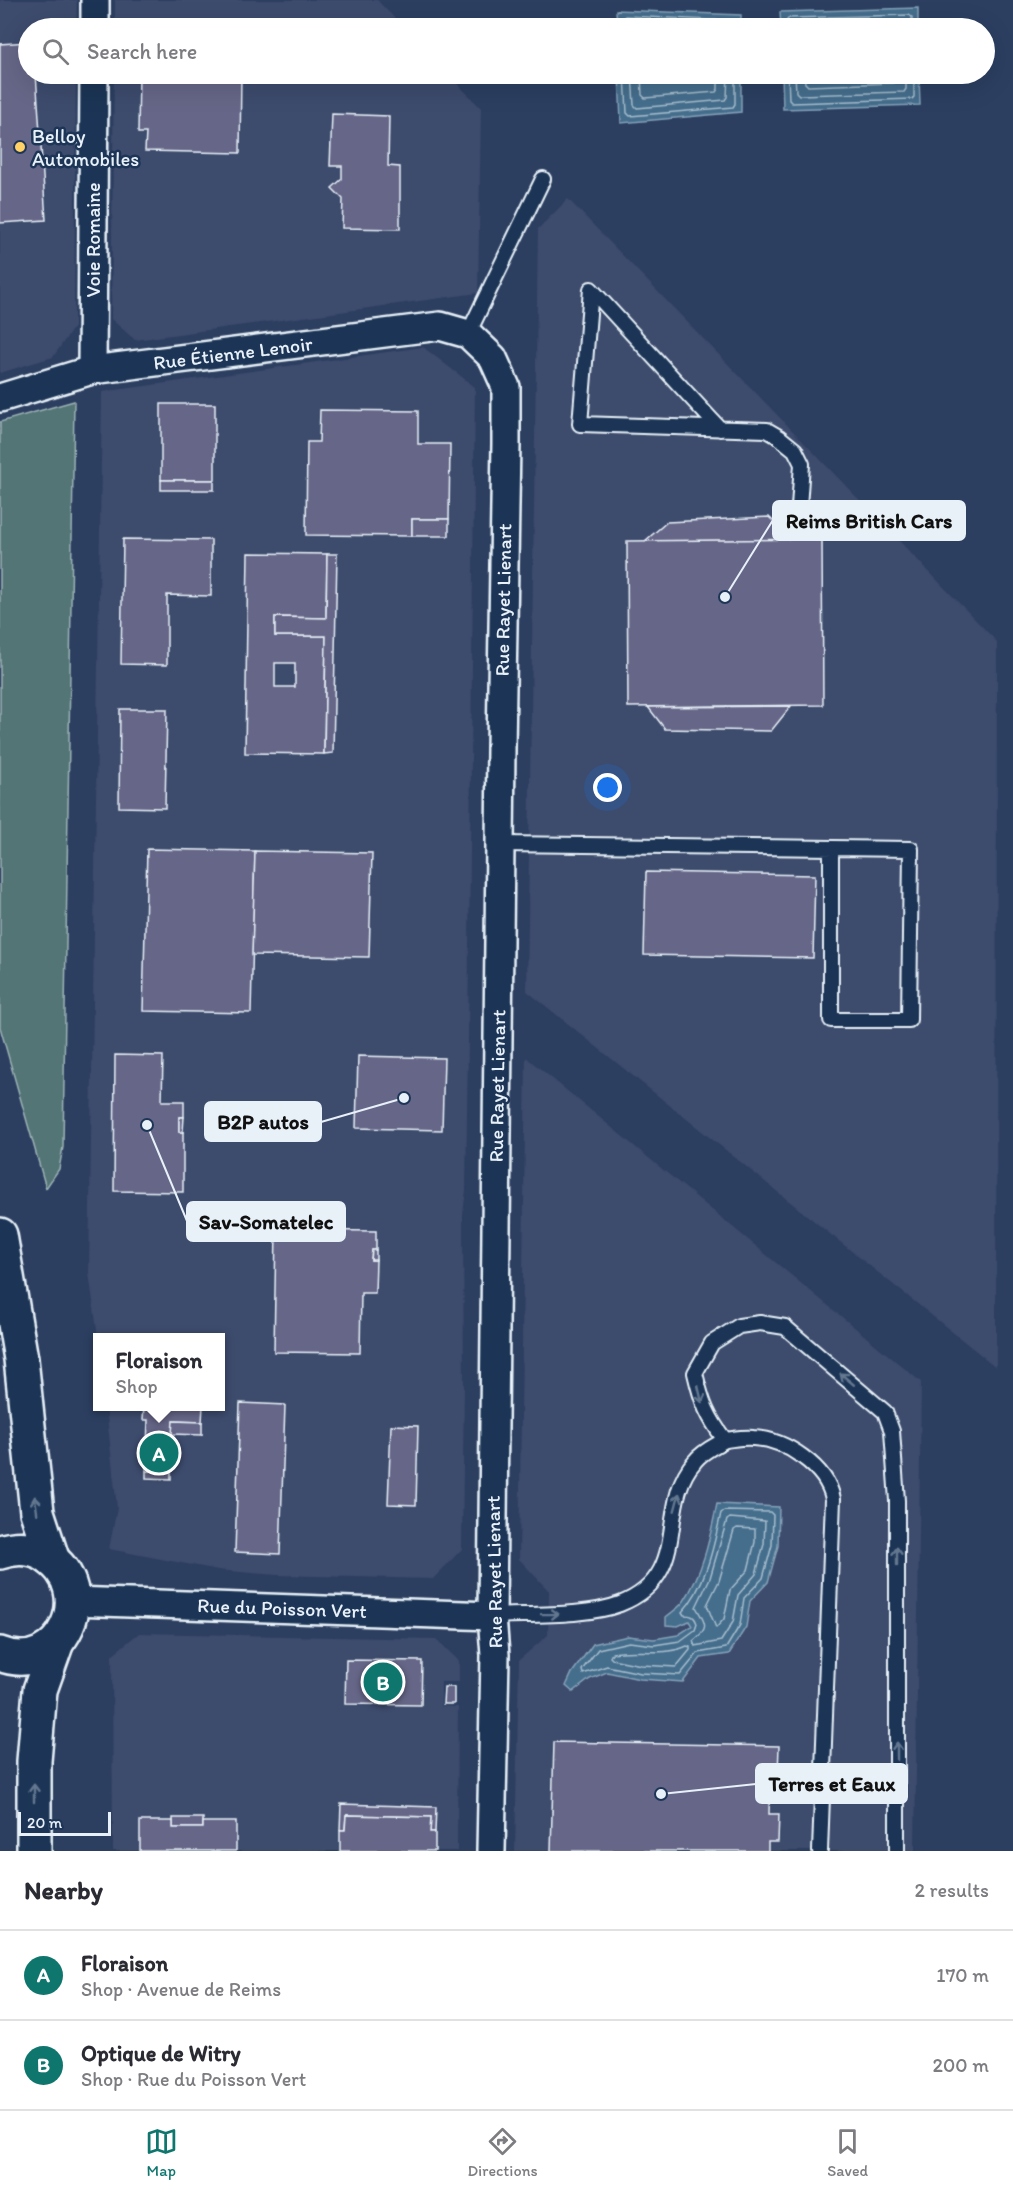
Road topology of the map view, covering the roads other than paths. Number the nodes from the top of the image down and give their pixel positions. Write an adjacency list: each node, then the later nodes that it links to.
1 (95, 0): 2 (street)
2 (95, 18)
3 (94, 84): 6 (street, Voie Romaine)
4 (543, 179): 5 (lane)
5 (468, 334): 6 (street, Rue Étienne Lenoir); 10 (street, Rue Rayet Lienart)
6 (92, 370): 7 (street, Rue Étienne Lenoir)
7 (0, 398)
8 (720, 429): 8 (lane); 9 (lane)
9 (799, 507)
10 (500, 844): 11 (lane); 17 (street, Rue Rayet Lienart)
11 (831, 849): 11 (lane)
12 (0, 1235): 15 (main road, one-way to 12)
13 (726, 1440): 17 (lane, one-way to 13); 22 (lane); 23 (lane, one-way to 13)
14 (0, 1552): 15 (main road)
15 (53, 1561): 16 (main road)
16 (73, 1601): 17 (street, Rue du Poisson Vert); 18 (main road)
17 (492, 1616): 21 (street, Rue Rayet Lienart)
18 (57, 1642): 19 (main road); 20 (main road, one-way to 18)
19 (0, 1654)
20 (34, 1851)
21 (491, 1851)
22 (819, 1851)
23 (897, 1851)

